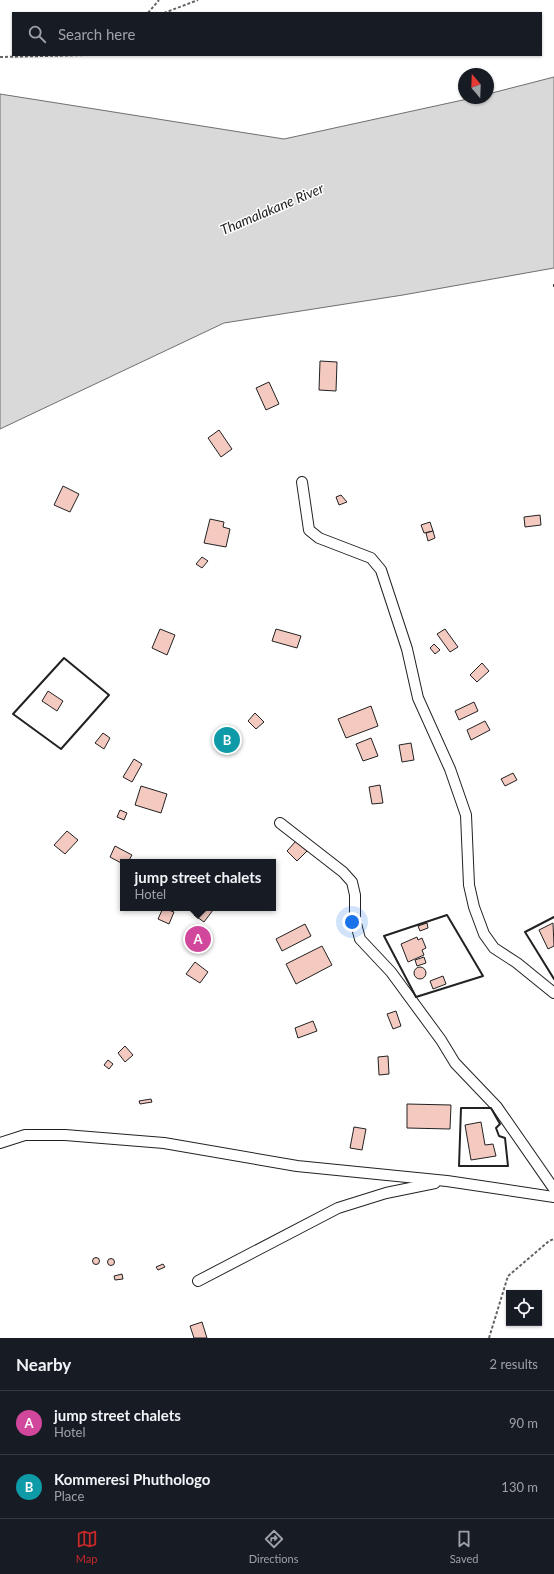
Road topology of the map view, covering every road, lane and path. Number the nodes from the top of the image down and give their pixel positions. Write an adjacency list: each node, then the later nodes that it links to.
1 (160, 0): 3 (path)
2 (198, 0): 4 (path)
3 (149, 12)
4 (167, 12)
5 (44, 56): 6 (path)
6 (0, 57)
7 (302, 482): 9 (street)
8 (280, 823): 12 (street)
9 (554, 993)
10 (0, 1143): 11 (street)
11 (447, 1181): 13 (street); 15 (street)
12 (554, 1189)
13 (554, 1197)
14 (554, 1239): 16 (path)
15 (198, 1281)
16 (489, 1338)

